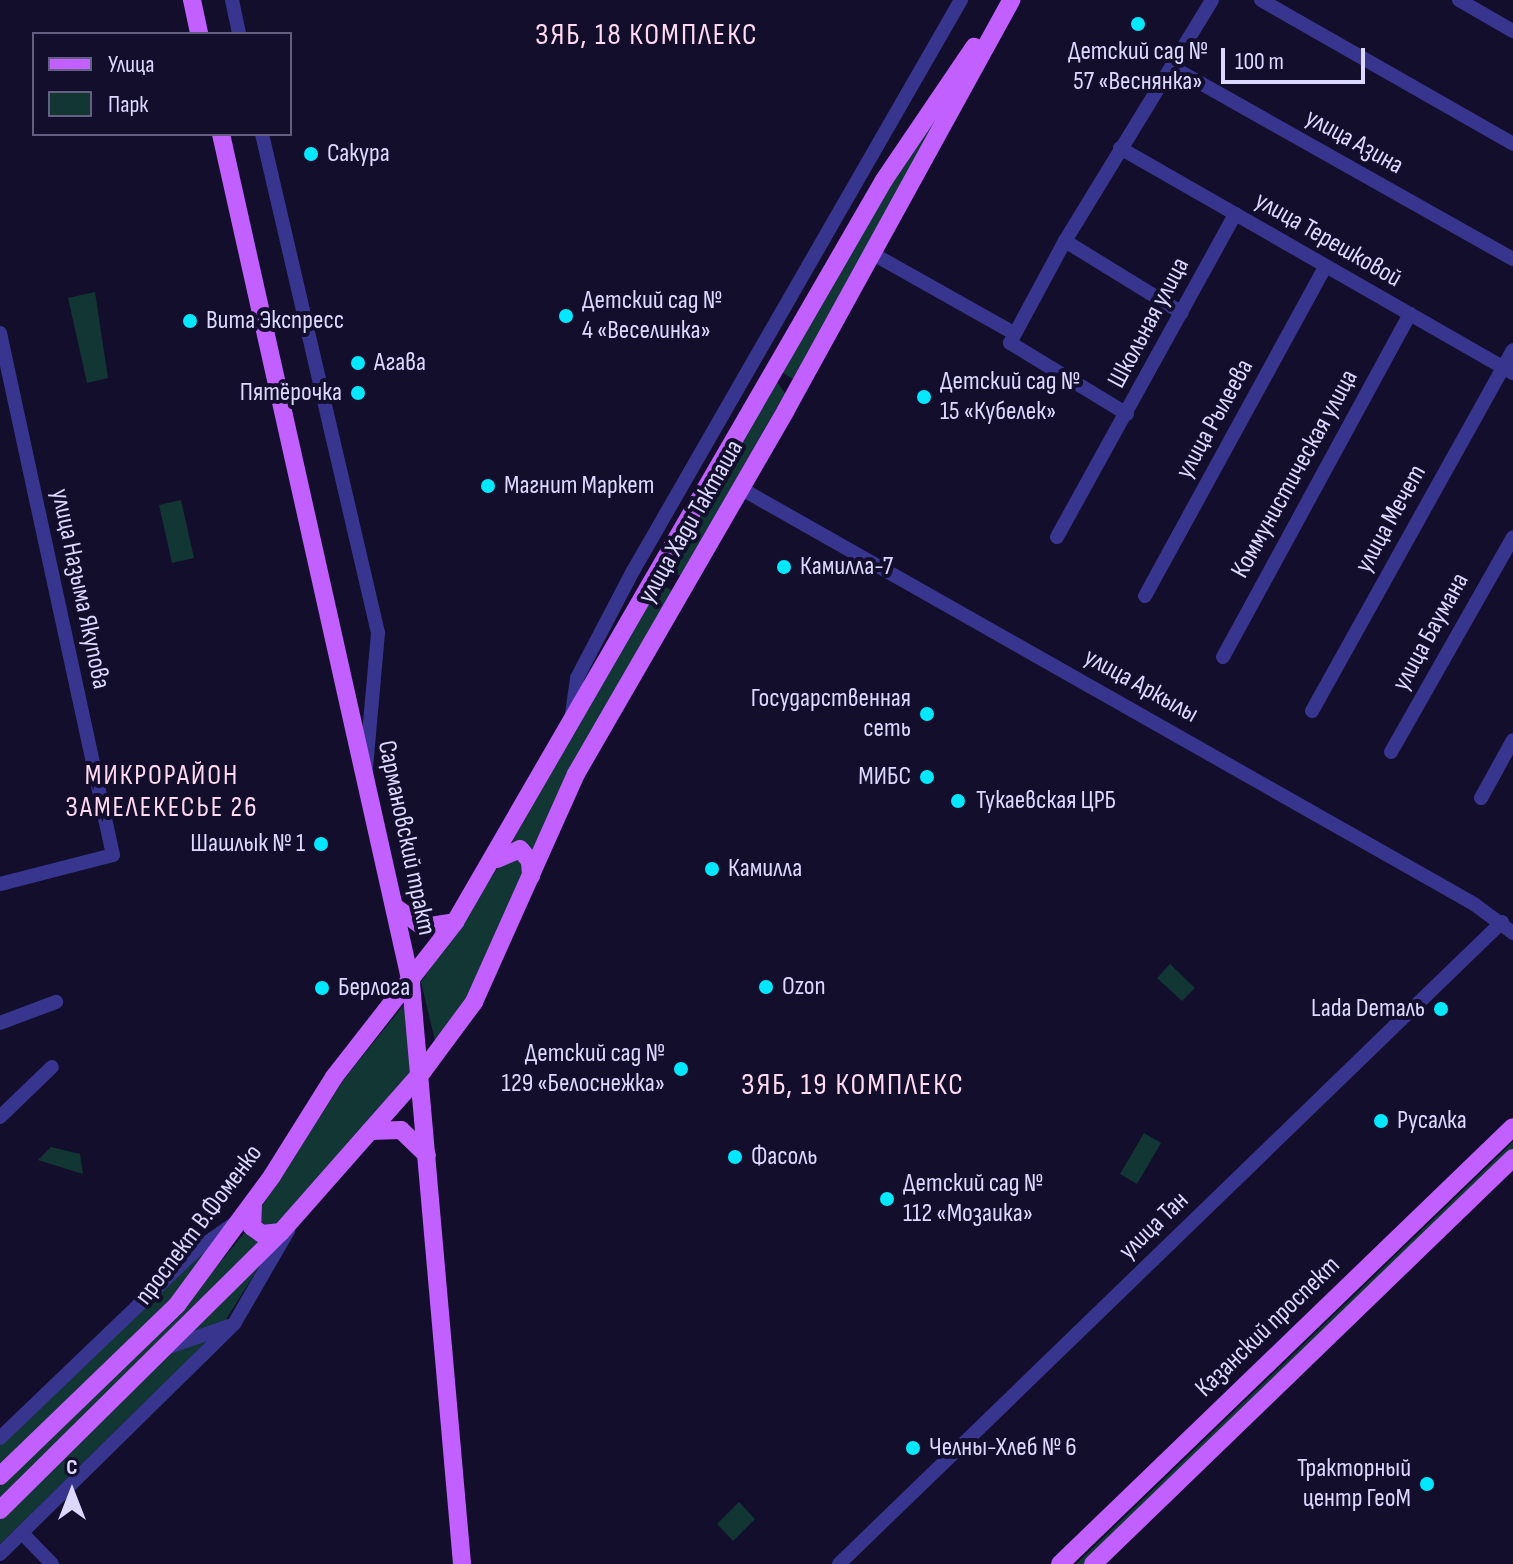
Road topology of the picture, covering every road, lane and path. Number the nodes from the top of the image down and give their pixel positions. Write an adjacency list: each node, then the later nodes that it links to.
1 (192, 0): 10 (main road)
2 (232, 0): 11 (street)
3 (961, 0): 24 (street)
4 (1002, 0): 28 (main road, улица Хади Такташа)
5 (1011, 0): 19 (main road, улица Хади Такташа)
6 (1212, 0): 12 (street)
7 (1459, 0): 9 (street)
8 (1270, 2): 15 (street)
9 (1513, 31)
10 (199, 32)
11 (239, 32)
12 (1172, 67): 16 (street); 20 (street, улица Азина)
13 (221, 136): 46 (main road, Сармановский тракт)
14 (262, 136): 46 (street)
15 (1513, 144)
16 (1120, 148): 17 (street, улица Терешковой); 18 (street)
17 (1235, 214): 21 (street, улица Терешковой); 22 (street, Школьная улица)
18 (1065, 241): 22 (street); 26 (street)
19 (873, 254): 26 (street); 31 (main road, улица Хади Такташа)
20 (1513, 259)
21 (1326, 266): 23 (street, улица Терешковой); 40 (street, улица Рылеева)
22 (1182, 313): 32 (street, Школьная улица)
23 (1410, 314): 29 (street, улица Терешковой); 41 (street, Коммунистическая улица)
24 (780, 318): 28 (street); 35 (street)
25 (0, 333): 50 (street, улица Назыма Якупова)
26 (1011, 337): 32 (street)
27 (1513, 350): 29 (street, улица Мечет)
28 (782, 357): 30 (main road, улица Хади Такташа)
29 (1508, 371): 42 (street, улица Мечет)
30 (768, 380): 31 (main road); 34 (main road, улица Хади Такташа)
31 (794, 394): 33 (main road, улица Хади Такташа)
32 (1127, 414): 36 (street, Школьная улица)
33 (740, 488): 39 (main road, улица Хади Такташа); 53 (street, улица Аркылы)
34 (691, 513): 35 (street); 38 (main road, улица Хади Такташа)
35 (659, 528): 43 (street)
36 (1057, 537)
37 (1513, 537): 45 (street, улица Баумана)
38 (664, 560): 39 (main road); 43 (main road, улица Хади Такташа)
39 (688, 581): 49 (main road, улица Хади Такташа)
40 (1145, 596)
41 (1223, 657)
42 (1312, 711)
43 (572, 719): 48 (main road, улица Хади Такташа)
44 (1513, 740): 47 (street)
45 (1391, 752)
46 (366, 773): 51 (main road, Сармановский тракт)
47 (1481, 798)
48 (495, 861): 49 (main road); 52 (main road, улица Хади Такташа)
49 (531, 878): 59 (main road, улица Хади Такташа)
50 (0, 884)
51 (395, 907): 52 (main road); 55 (main road, Сармановский тракт)
52 (455, 922): 55 (main road, улица Хади Такташа)
53 (1502, 922): 54 (street, улица Аркылы); 77 (street, улица Тан)
54 (1513, 933)
55 (411, 983): 59 (main road, Сармановский тракт); 65 (main road, проспект В.Фоменко)
56 (56, 1002): 57 (street)
57 (0, 1023)
58 (52, 1067): 60 (street)
59 (423, 1071): 62 (main road, проспект В.Фоменко); 63 (main road, Сармановский тракт)
60 (0, 1117)
61 (1513, 1127): 78 (main road, Казанский проспект)
62 (370, 1131): 63 (main road); 66 (main road, проспект В.Фоменко)
63 (428, 1158): 76 (main road, Сармановский тракт)
64 (1513, 1158): 79 (main road, Казанский проспект)
65 (247, 1210): 67 (main road); 70 (street); 71 (main road, проспект В.Фоменко)
66 (298, 1212): 67 (main road, проспект В.Фоменко); 68 (street)
67 (281, 1232): 69 (main road, проспект В.Фоменко)
68 (234, 1324): 69 (street); 73 (street)
69 (169, 1347): 72 (main road, проспект В.Фоменко)
70 (0, 1438)
71 (0, 1476)
72 (0, 1510)
73 (22, 1533): 74 (street); 75 (street)
74 (0, 1554)
75 (52, 1564)
76 (462, 1564)
77 (839, 1564)
78 (1060, 1564)
79 (1093, 1564)

